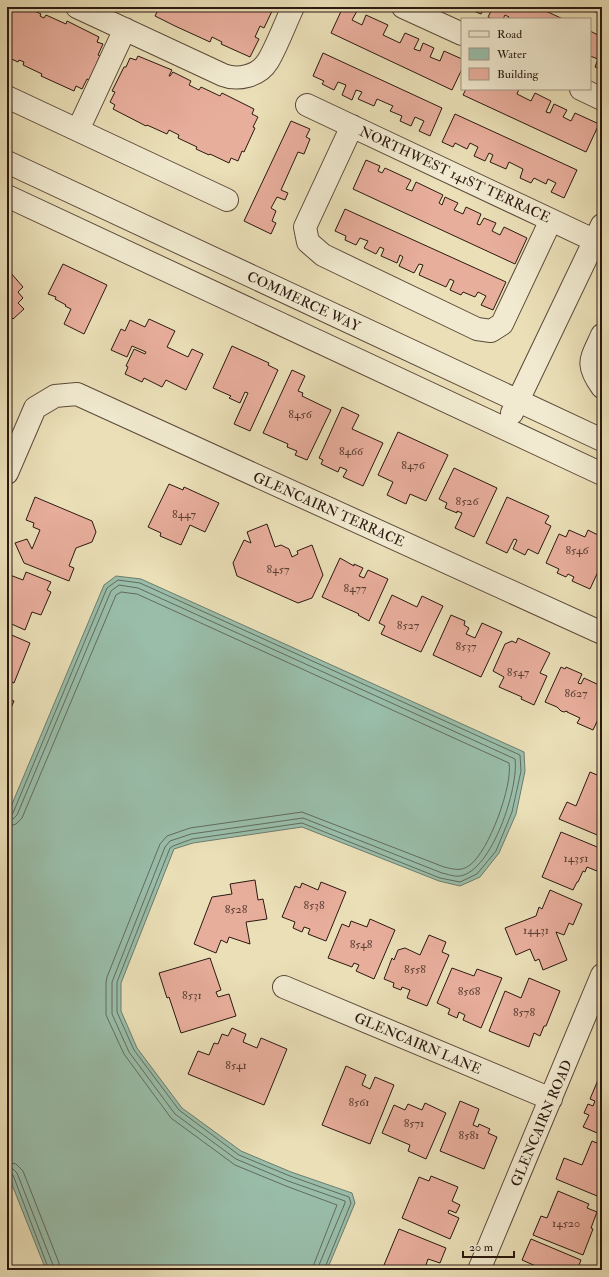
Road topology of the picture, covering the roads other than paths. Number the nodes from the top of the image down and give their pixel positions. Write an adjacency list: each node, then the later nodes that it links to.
1 (77, 7): 4 (street)
2 (293, 7): 4 (street)
3 (406, 8): 5 (street)
4 (125, 29): 11 (street)
5 (461, 34)
6 (583, 90): 8 (street)
7 (7, 97): 11 (street)
8 (602, 99)
9 (307, 105): 10 (street, NORTHWEST 141ST TERRACE)
10 (352, 126): 15 (street, NORTHWEST 141ST TERRACE); 15 (street)
11 (78, 130): 14 (street)
12 (7, 162): 19 (street, COMMERCE WAY)
13 (7, 196): 20 (street)
14 (227, 200)
15 (551, 220): 16 (street, NORTHWEST 141ST TERRACE)
16 (600, 236): 19 (street)
17 (602, 335): 18 (street)
18 (598, 381)
19 (518, 401): 20 (street); 21 (street, COMMERCE WAY)
20 (504, 429): 23 (street)
21 (602, 440)
22 (7, 473): 24 (street, GLENCAIRN TERRACE)
23 (602, 474)
24 (602, 633)
25 (602, 975): 27 (street, GLENCAIRN ROAD)
26 (284, 987): 27 (street, GLENCAIRN LANE)
27 (551, 1099): 28 (street, GLENCAIRN ROAD)
28 (479, 1270)

